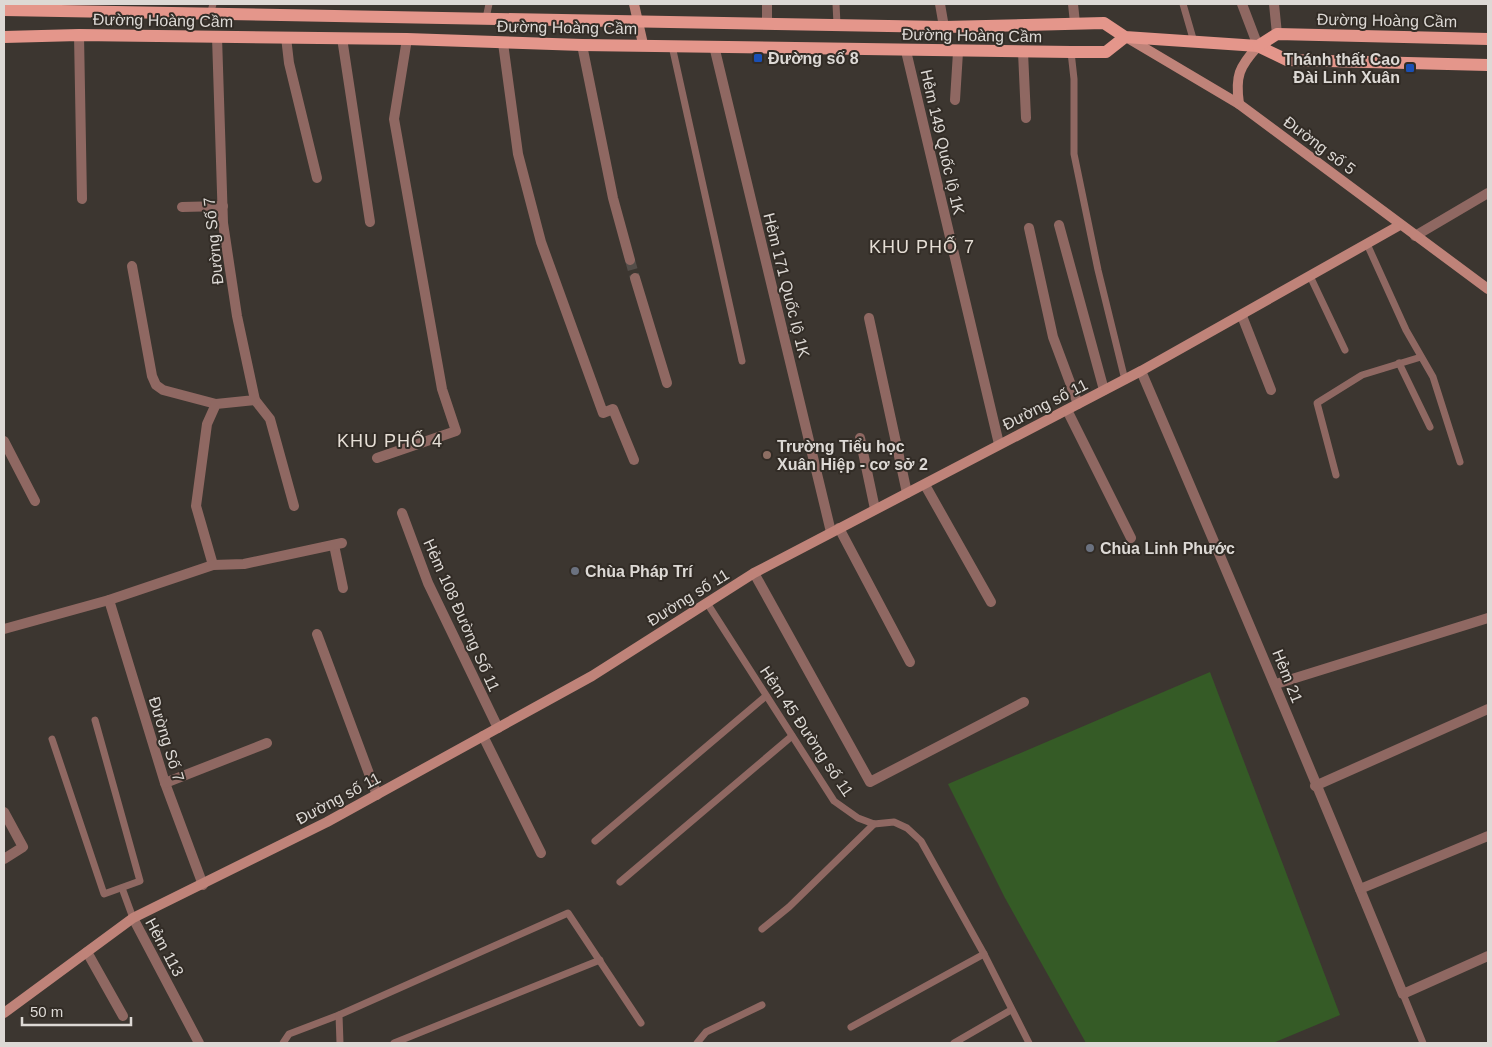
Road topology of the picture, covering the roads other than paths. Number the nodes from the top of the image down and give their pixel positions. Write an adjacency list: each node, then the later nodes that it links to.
1 (489, 4): 13 (lane)
2 (634, 4): 14 (main road)
3 (767, 4): 16 (street)
4 (836, 4): 17 (lane)
5 (940, 4): 18 (street)
6 (1073, 4): 15 (street)
7 (1183, 4): 28 (lane)
8 (1242, 4): 34 (street)
9 (1274, 4): 19 (street)
10 (160, 9): 11 (main road, Đường Hoàng Cầm); 12 (main road, Đường Hoàng Cầm)
11 (212, 9): 13 (main road, Đường Hoàng Cầm)
12 (4, 10)
13 (486, 18): 14 (main road, Đường Hoàng Cầm)
14 (639, 22): 16 (main road, Đường Hoàng Cầm); 30 (main road)
15 (1075, 23): 18 (main road, Đường Hoàng Cầm); 24 (main road, Đường Hoàng Cầm)
16 (766, 24): 17 (main road, Đường Hoàng Cầm)
17 (837, 24): 18 (main road, Đường Hoàng Cầm)
18 (944, 27)
19 (1276, 34): 27 (main road, Đường Hoàng Cầm); 34 (main road)
20 (79, 35): 21 (main road, Đường Hoàng Cầm); 22 (main road, Đường Hoàng Cầm); 45 (street)
21 (4, 37)
22 (217, 37): 23 (main road, Đường Hoàng Cầm); 46 (street, Đường Số 7)
23 (286, 37): 25 (main road, Đường Hoàng Cầm); 43 (street)
24 (1125, 37): 28 (main road, Đường Hoàng Cầm); 38 (main road, Đường Hoàng Cầm); 41 (main road, Đường số 5)
25 (342, 38): 26 (main road, Đường Hoàng Cầm); 48 (street)
26 (407, 39): 29 (main road, Đường Hoàng Cầm); 78 (street)
27 (1488, 39)
28 (1194, 42): 34 (main road, Đường Hoàng Cầm)
29 (503, 44): 31 (main road, Đường Hoàng Cầm); 79 (street)
30 (644, 44): 31 (main road, Đường Hoàng Cầm); 32 (main road, Đường Hoàng Cầm)
31 (582, 45): 54 (street)
32 (672, 46): 33 (main road, Đường Hoàng Cầm); 63 (lane)
33 (714, 46): 35 (main road, Đường Hoàng Cầm); 88 (street, Hẻm 171 Quốc lộ 1K)
34 (1258, 46): 39 (main road, Đường Hoàng Cầm); 41 (main road)
35 (906, 51): 36 (main road, Đường Hoàng Cầm); 77 (street, Hẻm 149 Quốc lộ 1K)
36 (958, 52): 37 (main road, Đường Hoàng Cầm); 40 (street)
37 (1023, 52): 38 (main road, Đường Hoàng Cầm); 42 (street)
38 (1071, 52): 66 (lane)
39 (1488, 64)
40 (955, 100)
41 (1239, 104): 49 (main road, Đường số 5)
42 (1026, 118)
43 (317, 178)
44 (1488, 193): 52 (street)
45 (82, 199)
46 (223, 206): 47 (street); 70 (street, Đường Số 7)
47 (182, 207)
48 (370, 222)
49 (1400, 224): 52 (main road, Đường số 5); 53 (main road, Đường số 11)
50 (1059, 225): 68 (street)
51 (1029, 228): 72 (street)
52 (1416, 236): 58 (main road, Đường số 5)
53 (1367, 244): 56 (main road, Đường số 11); 62 (lane)
54 (630, 260)
55 (132, 266): 71 (street)
56 (1310, 276): 59 (main road, Đường số 11); 61 (lane)
57 (635, 278): 67 (street)
58 (1488, 289)
59 (1242, 316): 65 (main road, Đường số 11); 69 (street)
60 (869, 318): 83 (street)
61 (1345, 350)
62 (1421, 357): 64 (lane); 80 (lane)
63 (742, 361)
64 (1399, 363): 74 (lane); 81 (lane)
65 (1141, 371): 66 (main road, Đường số 11); 100 (street, Hẻm 21)
66 (1125, 380): 68 (main road, Đường số 11)
67 (667, 383)
68 (1104, 390): 72 (main road, Đường số 11)
69 (1271, 390)
70 (255, 400): 71 (street); 85 (street)
71 (216, 404): 90 (street)
72 (1078, 404): 73 (main road, Đường số 11)
73 (1067, 410): 77 (main road, Đường số 11); 89 (street)
74 (1430, 427)
75 (860, 438): 86 (street)
76 (4, 441): 84 (street)
77 (999, 444): 82 (main road, Đường số 11)
78 (377, 458)
79 (634, 460)
80 (1460, 462)
81 (1336, 475)
82 (925, 485): 83 (main road, Đường số 11); 94 (street)
83 (907, 493): 86 (main road, Đường số 11)
84 (35, 501)
85 (294, 506)
86 (875, 509): 88 (main road, Đường số 11)
87 (402, 513): 105 (street, Hẻm 108 Đường Số 11)
88 (835, 530): 91 (main road, Đường số 11); 99 (street, Hẻm 171 Quốc lộ 1K)
89 (1131, 538)
90 (212, 565): 92 (street); 93 (street)
91 (754, 573): 95 (main road, Đường số 11); 102 (street)
92 (343, 588)
93 (109, 600): 97 (street); 110 (street, Đường Số 7)
94 (992, 602)
95 (707, 603): 101 (lane, Hẻm 45 Đường số 11); 105 (main road, Đường số 11)
96 (1488, 618): 100 (street)
97 (4, 629)
98 (317, 634): 112 (street)
99 (910, 662)
100 (1276, 684): 111 (street, Hẻm 21)
101 (766, 696): 107 (lane, Hẻm 45 Đường số 11); 116 (lane)
102 (1024, 702)
103 (1488, 708): 111 (street)
104 (95, 720): 121 (lane)
105 (498, 728): 106 (main road, Đường số 11)
106 (483, 736): 112 (main road, Đường số 11); 117 (street)
107 (792, 736): 114 (lane, Hẻm 45 Đường số 11); 119 (lane)
108 (52, 739): 121 (lane)
109 (267, 743): 110 (street)
110 (165, 783): 120 (street, Đường Số 7)
111 (1315, 786): 122 (street, Hẻm 21)
112 (377, 795): 120 (main road, Đường số 11)
113 (4, 812): 118 (street)
114 (874, 824): 124 (lane); 126 (lane, Hẻm 45 Đường số 11)
115 (1488, 836): 122 (street)
116 (596, 842)
117 (541, 853)
118 (4, 859)
119 (620, 882)
120 (202, 885): 123 (main road, Đường số 11)
121 (122, 888): 123 (lane)
122 (1360, 889): 129 (street, Hẻm 21)
123 (133, 918): 125 (main road, Đường số 11); 137 (street, Hẻm 113)
124 (762, 929)
125 (86, 952): 132 (main road, Đường số 11); 134 (street)
126 (984, 954): 131 (lane, Hẻm 45 Đường số 11); 136 (lane)
127 (1488, 956): 129 (street)
128 (600, 960): 133 (lane); 135 (lane); 140 (lane)
129 (1403, 994): 144 (lane)
130 (762, 1005): 141 (lane)
131 (1011, 1010): 142 (lane); 143 (lane, Hẻm 45 Đường số 11)
132 (4, 1013)
133 (338, 1015): 138 (lane); 139 (lane)
134 (123, 1016)
135 (641, 1023)
136 (851, 1027)
137 (196, 1042)
138 (283, 1043)
139 (340, 1043)
140 (394, 1043)
141 (697, 1043)
142 (954, 1043)
143 (1029, 1043)
144 (1423, 1043)

